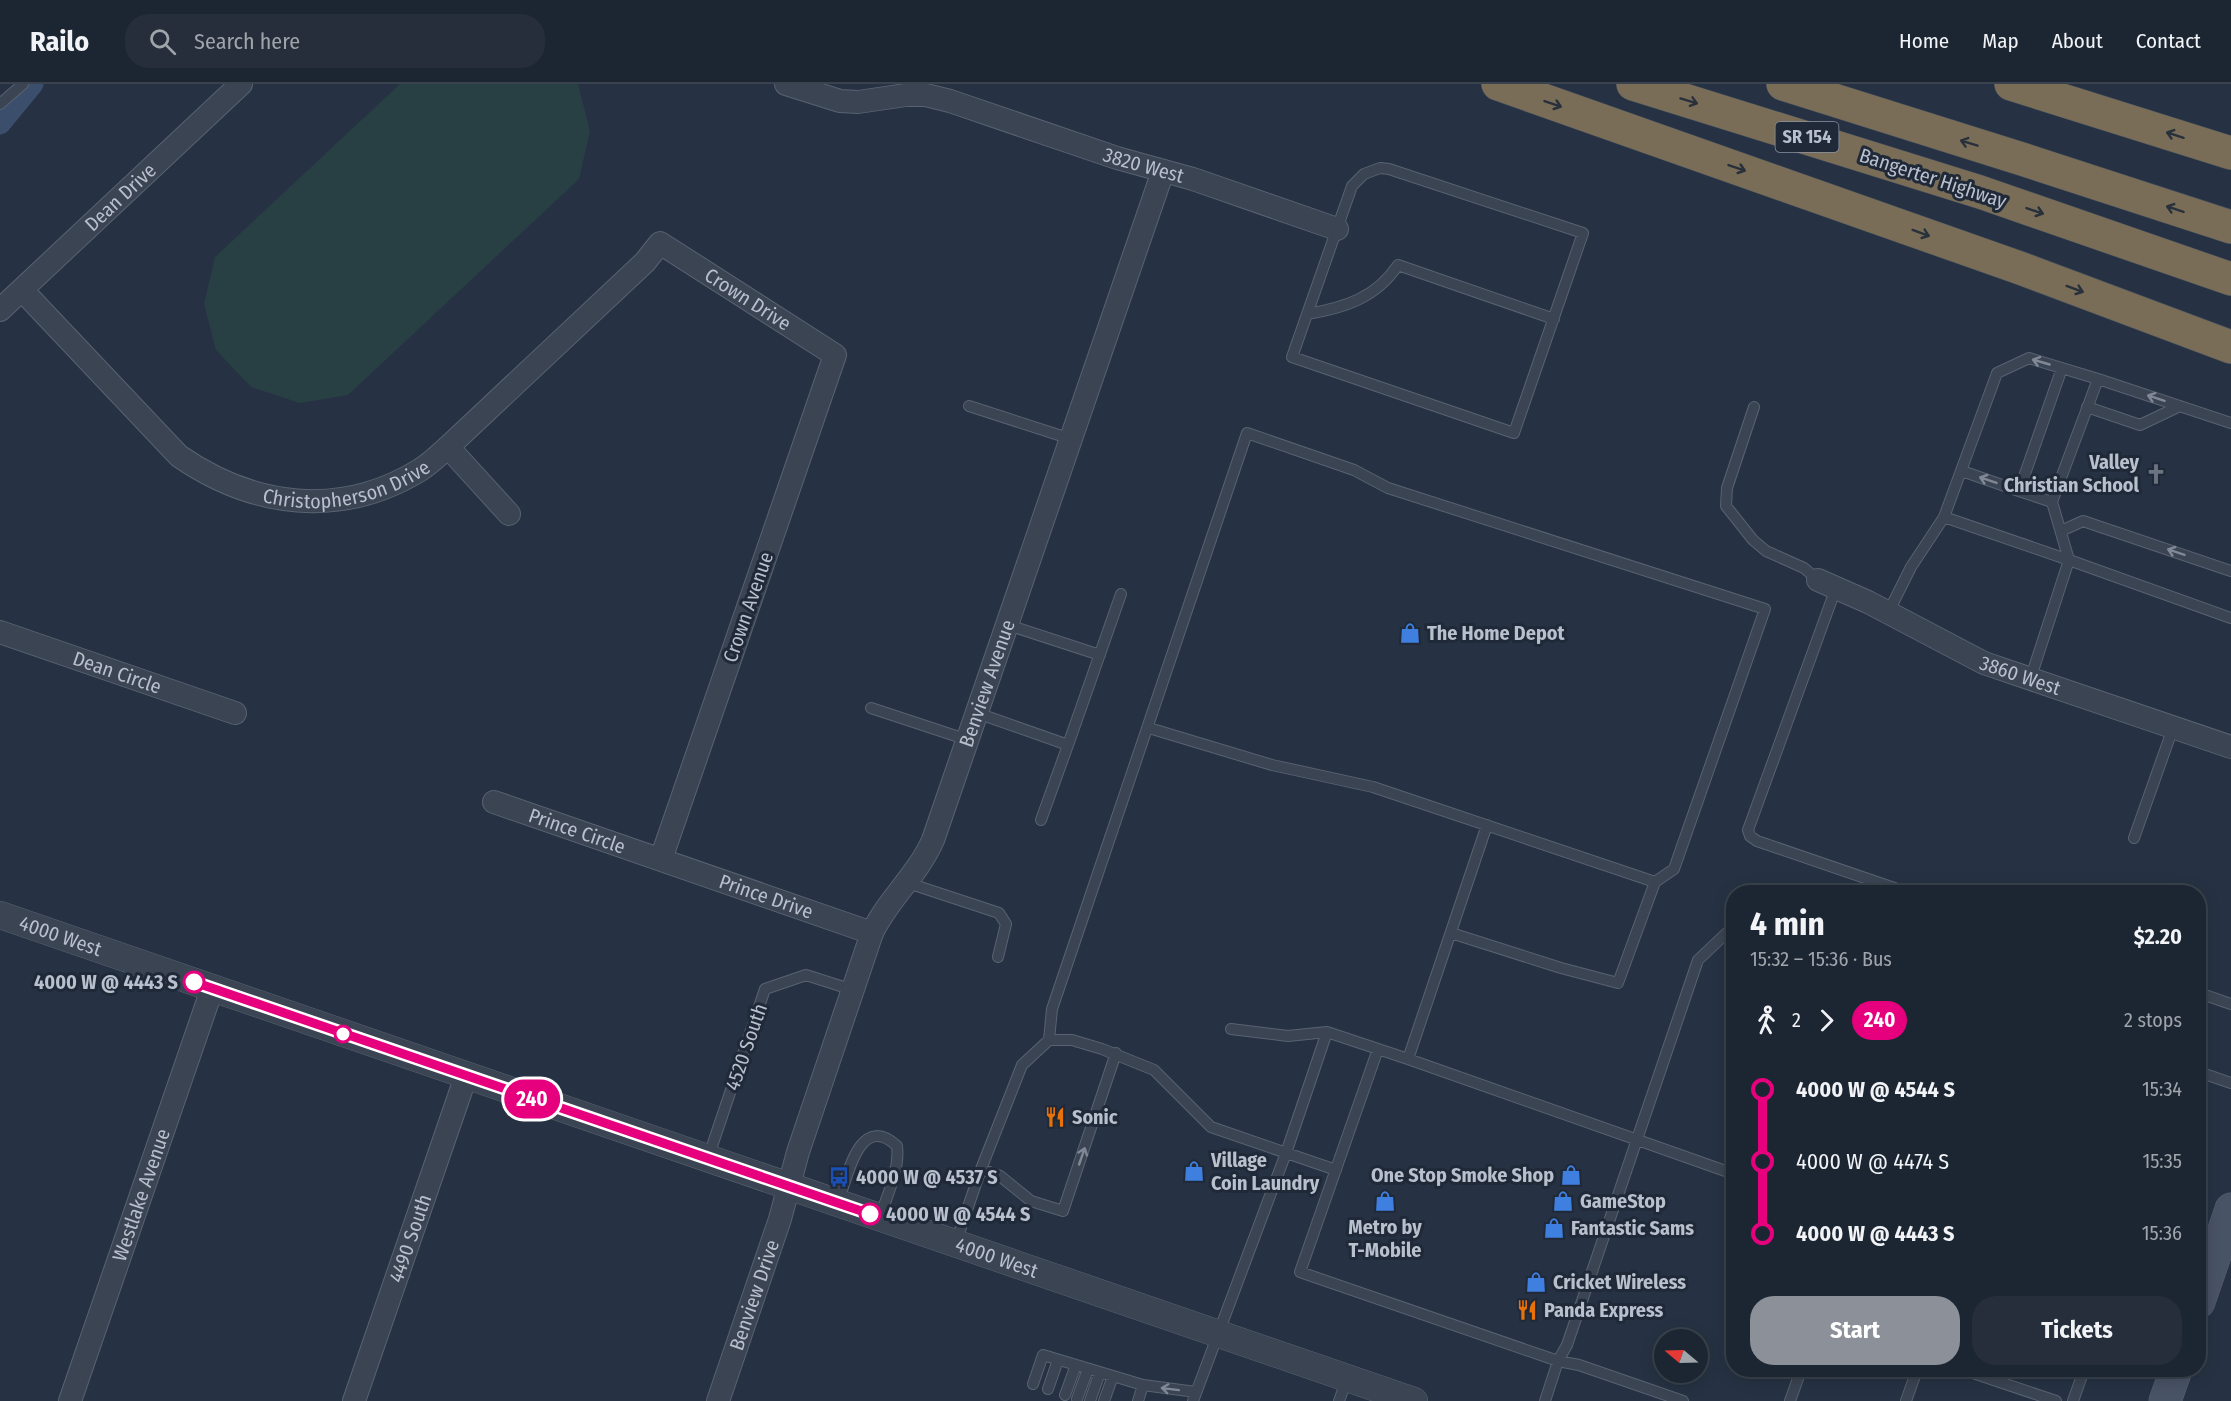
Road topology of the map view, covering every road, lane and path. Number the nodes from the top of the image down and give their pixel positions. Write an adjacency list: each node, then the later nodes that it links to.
1 (23, 84): 8 (lane)
2 (241, 84): 15 (street, Dean Drive)
3 (786, 84): 10 (street, 3820 West)
4 (1498, 84): 19 (highway, one-way to 19)
5 (1633, 84): 14 (highway, Bangerter Highway / SR 154, one-way to 14)
6 (1783, 84): 11 (highway, SR 154, one-way to 6)
7 (2011, 84): 9 (highway, one-way to 7)
8 (0, 105)
9 (2231, 153)
10 (1163, 171): 12 (street, 3820 West); 28 (street, Benview Avenue)
11 (2231, 227)
12 (1337, 229): 17 (lane); 18 (lane)
13 (660, 243): 20 (street, Crown Drive); 29 (street, Christopherson Drive)
14 (2231, 279)
15 (22, 290): 16 (street, Dean Drive); 29 (street, Christopherson Drive)
16 (0, 310)
17 (1307, 314): 18 (lane); 18 (lane)
18 (1554, 319)
19 (2231, 347)
20 (835, 355): 58 (street, Crown Avenue)
21 (2062, 368): 22 (lane); 30 (lane, one-way to 30); 31 (lane)
22 (2098, 378): 24 (lane, one-way to 22); 26 (lane)
23 (969, 406): 28 (lane)
24 (2180, 406): 26 (lane); 27 (lane)
25 (1754, 407): 38 (lane)
26 (2087, 407): 32 (lane)
27 (2231, 423)
28 (1071, 440): 42 (street, Benview Avenue)
29 (448, 447): 33 (street)
30 (1962, 471): 31 (lane, one-way to 30); 34 (lane)
31 (2019, 491): 32 (lane)
32 (2052, 502): 35 (lane)
33 (509, 514)
34 (1944, 517): 36 (lane); 40 (lane)
35 (2061, 531): 36 (lane); 37 (lane, one-way to 35)
36 (2069, 560): 41 (lane); 45 (lane)
37 (2231, 571)
38 (1827, 584): 40 (street, 3860 West); 61 (lane)
39 (1121, 594): 44 (lane)
40 (1888, 613): 45 (street, 3860 West)
41 (2231, 618)
42 (1008, 625): 44 (lane); 48 (street, Benview Avenue)
43 (0, 632): 47 (street, Dean Circle)
44 (1100, 655): 53 (lane)
45 (2030, 680): 50 (street, 3860 West)
46 (871, 708): 51 (lane)
47 (235, 713)
48 (977, 713): 51 (street, Benview Avenue); 53 (lane)
49 (1149, 728): 56 (lane); 59 (lane); 73 (lane)
50 (2173, 728): 52 (street, 3860 West); 57 (lane)
51 (968, 740): 60 (street, Benview Avenue)
52 (2230, 745)
53 (1068, 746): 55 (lane)
54 (494, 802): 58 (street, Prince Circle)
55 (1041, 820)
56 (1487, 825): 59 (lane); 64 (lane)
57 (2134, 838)
58 (661, 860): 63 (street, Prince Drive)
59 (1655, 882): 64 (lane)
60 (908, 883): 63 (street, Benview Avenue); 66 (lane)
61 (1886, 885)
62 (0, 915): 67 (street, 4000 West)
63 (872, 933): 68 (street, Benview Avenue)
64 (1450, 933): 76 (lane)
65 (1726, 934): 80 (lane)
66 (998, 957)
67 (212, 988): 78 (street, 4000 West); 111 (street, Westlake Avenue)
68 (853, 990): 82 (lane, 4520 South); 86 (street, Benview Avenue)
69 (2206, 995): 70 (lane)
70 (2231, 1004)
71 (1231, 1029): 72 (lane)
72 (1328, 1032): 74 (lane); 81 (lane)
73 (1049, 1040): 75 (lane); 83 (lane)
74 (1378, 1049): 76 (lane); 84 (lane)
75 (1116, 1053): 81 (lane); 83 (lane, one-way to 75)
76 (1408, 1059): 80 (lane)
77 (2206, 1074): 79 (lane)
78 (466, 1076): 82 (street, 4000 West); 112 (street, 4490 South)
79 (2231, 1083)
80 (1638, 1141): 85 (lane); 94 (lane)
81 (1286, 1153): 84 (lane); 92 (lane)
82 (708, 1158): 86 (street, 4000 West)
83 (981, 1169): 90 (lane)
84 (1335, 1170): 94 (lane)
85 (1726, 1171)
86 (789, 1186): 87 (street, 4000 West); 113 (street, Benview Drive)
87 (838, 1203): 88 (street, 4000 West); 88 (lane)
88 (880, 1217): 90 (street, 4000 West)
89 (2228, 1229): 91 (main road)
90 (956, 1243): 92 (street, 4000 West)
91 (2206, 1284)
92 (1219, 1333): 107 (street, 4000 West); 109 (lane)
93 (1058, 1360): 95 (lane); 104 (lane); 106 (lane)
94 (1558, 1360): 118 (lane); 119 (lane)
95 (1076, 1365): 96 (lane); 108 (lane)
96 (1088, 1369): 97 (lane); 110 (lane)
97 (1100, 1372): 98 (lane); 114 (lane)
98 (1113, 1376): 105 (lane); 115 (lane)
99 (1799, 1377): 120 (lane)
100 (1915, 1377): 121 (lane)
101 (1985, 1377): 122 (lane)
102 (2082, 1377): 123 (lane)
103 (2174, 1377): 124 (main road)
104 (1033, 1384)
105 (1143, 1385): 109 (lane, one-way to 105); 116 (lane)
106 (1048, 1389)
107 (1343, 1389): 117 (street, 4000 West)
108 (1065, 1395)
109 (1194, 1396)
110 (1077, 1399)
111 (70, 1401)
112 (354, 1401)
113 (718, 1401)
114 (1090, 1401)
115 (1104, 1401)
116 (1138, 1401)
117 (1414, 1401)
118 (1545, 1401)
119 (1683, 1401)
120 (1790, 1401)
121 (1906, 1401)
122 (2056, 1401)
123 (2073, 1401)
124 (2165, 1401)

